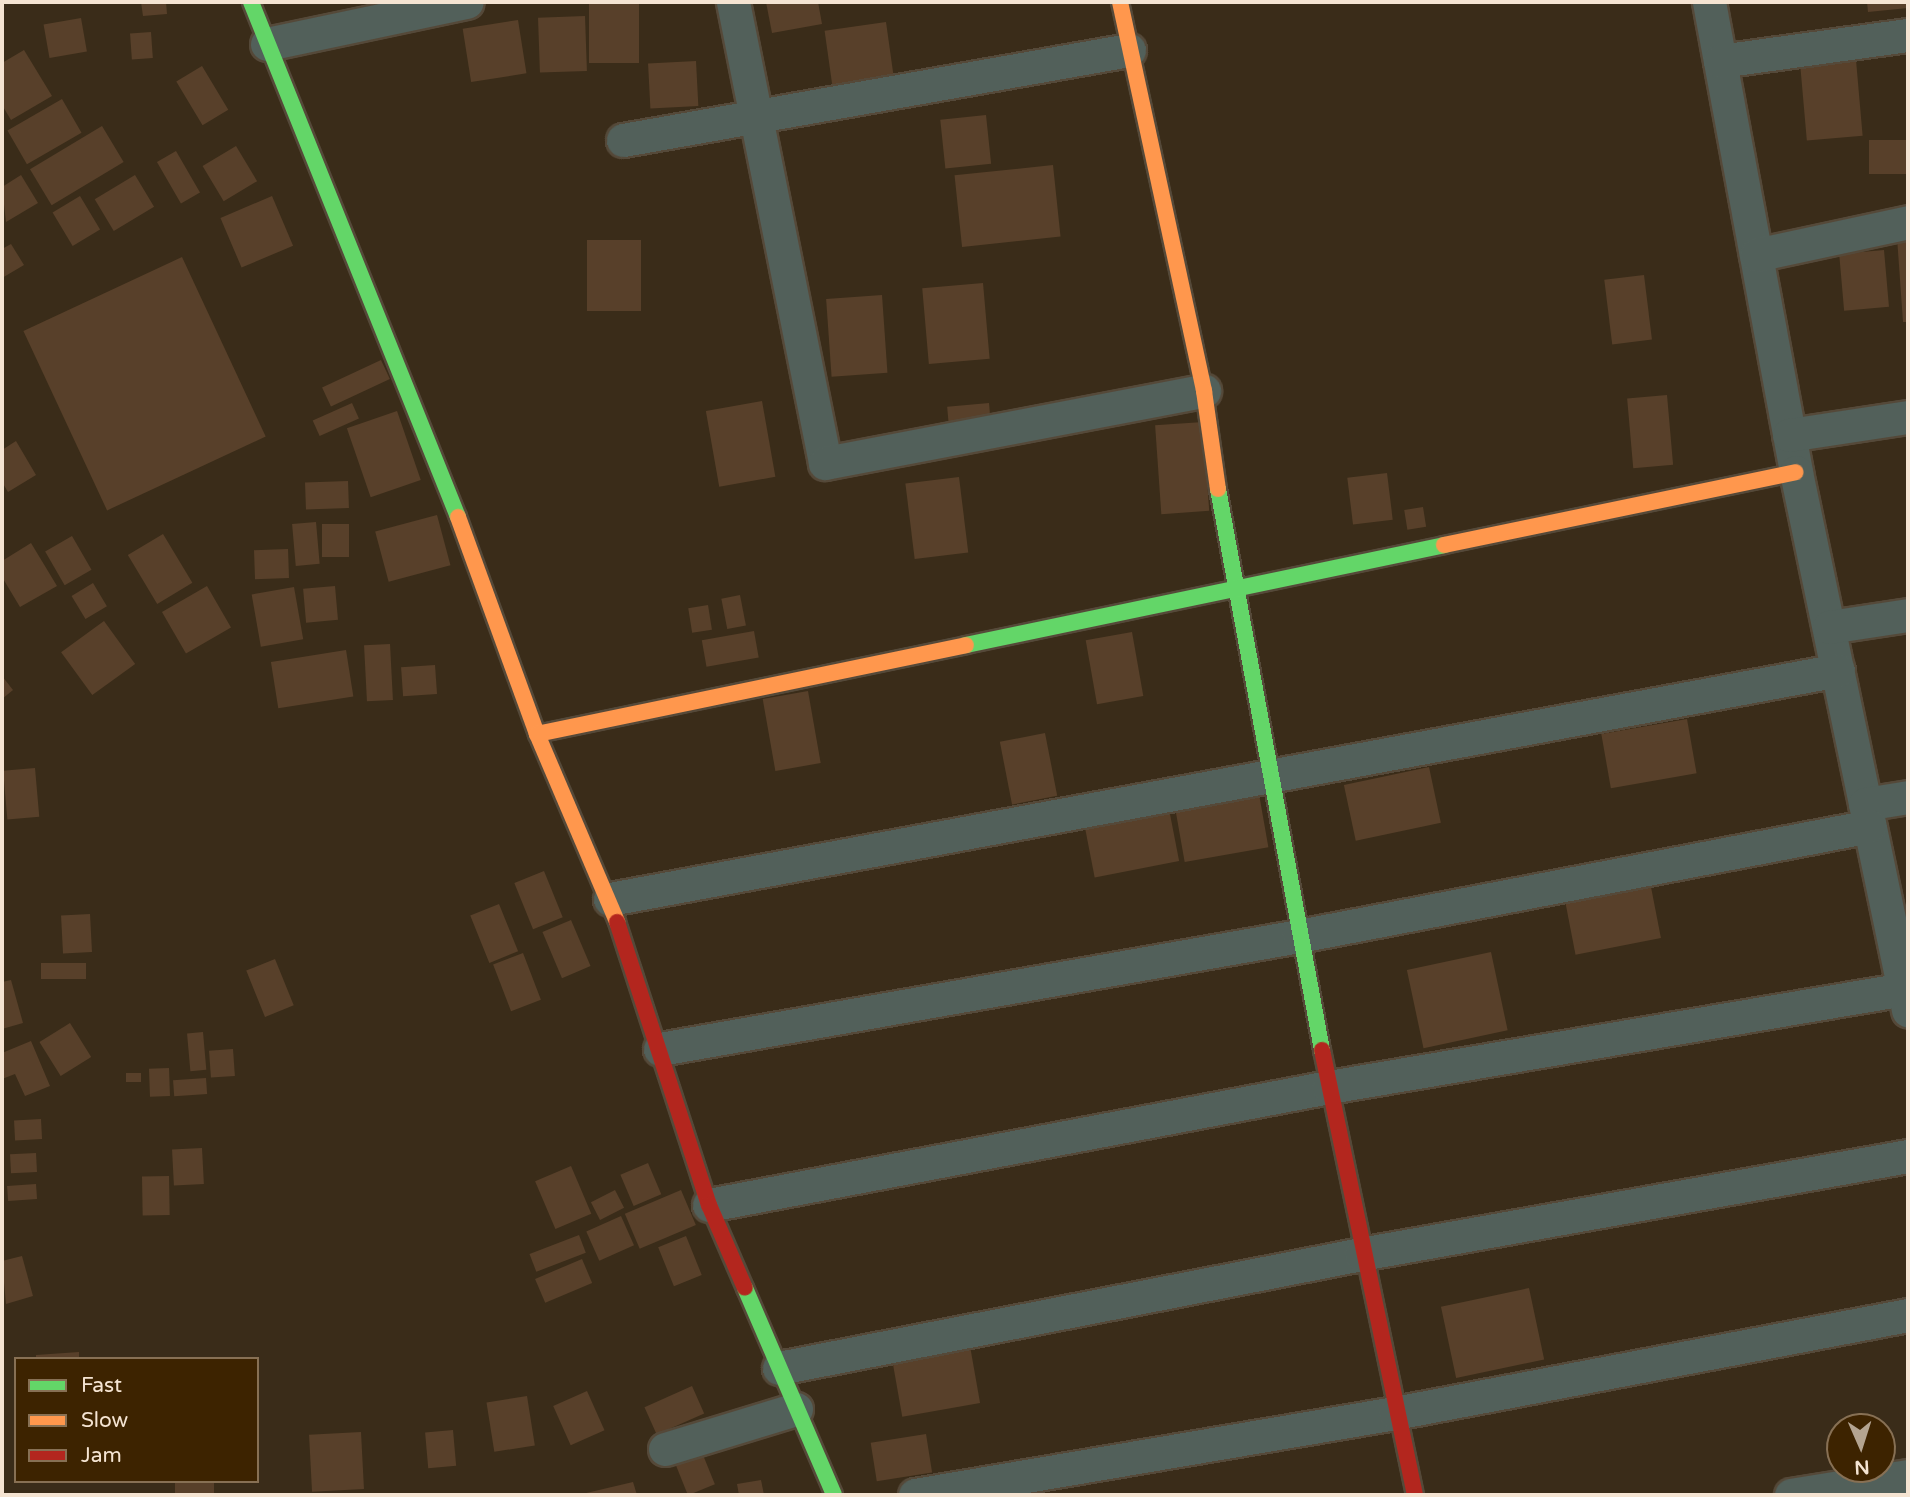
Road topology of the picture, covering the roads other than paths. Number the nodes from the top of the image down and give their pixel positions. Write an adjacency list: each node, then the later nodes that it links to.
1 (251, 2): 7 (street)
2 (467, 2): 7 (street)
3 (733, 2): 10 (street)
4 (1120, 2): 8 (street)
5 (1709, 2): 9 (street)
6 (1908, 35): 9 (street)
7 (267, 44): 22 (street)
8 (1129, 50): 10 (street); 14 (street)
9 (1720, 61): 13 (street)
10 (756, 117): 11 (street); 14 (street)
11 (623, 140)
12 (1908, 222): 13 (street)
13 (1756, 255): 16 (street)
14 (1204, 391): 18 (street)
15 (1908, 417): 16 (street)
16 (1790, 435): 17 (street)
17 (1796, 472): 18 (street); 20 (street)
18 (1232, 588): 22 (street); 23 (street)
19 (1908, 615): 20 (street)
20 (1829, 627): 21 (street)
21 (1838, 670): 23 (street); 25 (street)
22 (537, 734): 26 (street)
23 (1270, 780): 26 (street); 27 (street)
24 (1908, 797): 25 (street)
25 (1868, 815): 27 (street); 28 (street)
26 (610, 899): 29 (street)
27 (1300, 936): 29 (street); 30 (street)
28 (1905, 984): 30 (street)
29 (660, 1049): 32 (street)
30 (1329, 1087): 32 (street); 33 (street)
31 (1908, 1156): 33 (street)
32 (709, 1205): 35 (street)
33 (1361, 1254): 35 (street); 37 (street)
34 (1908, 1315): 37 (street)
35 (779, 1368): 36 (street)
36 (796, 1409): 38 (street); 40 (street)
37 (1395, 1413): 41 (street); 42 (street)
38 (666, 1449)
39 (1908, 1476): 43 (street)
40 (834, 1495)
41 (915, 1495)
42 (1415, 1495)
43 (1791, 1495)

